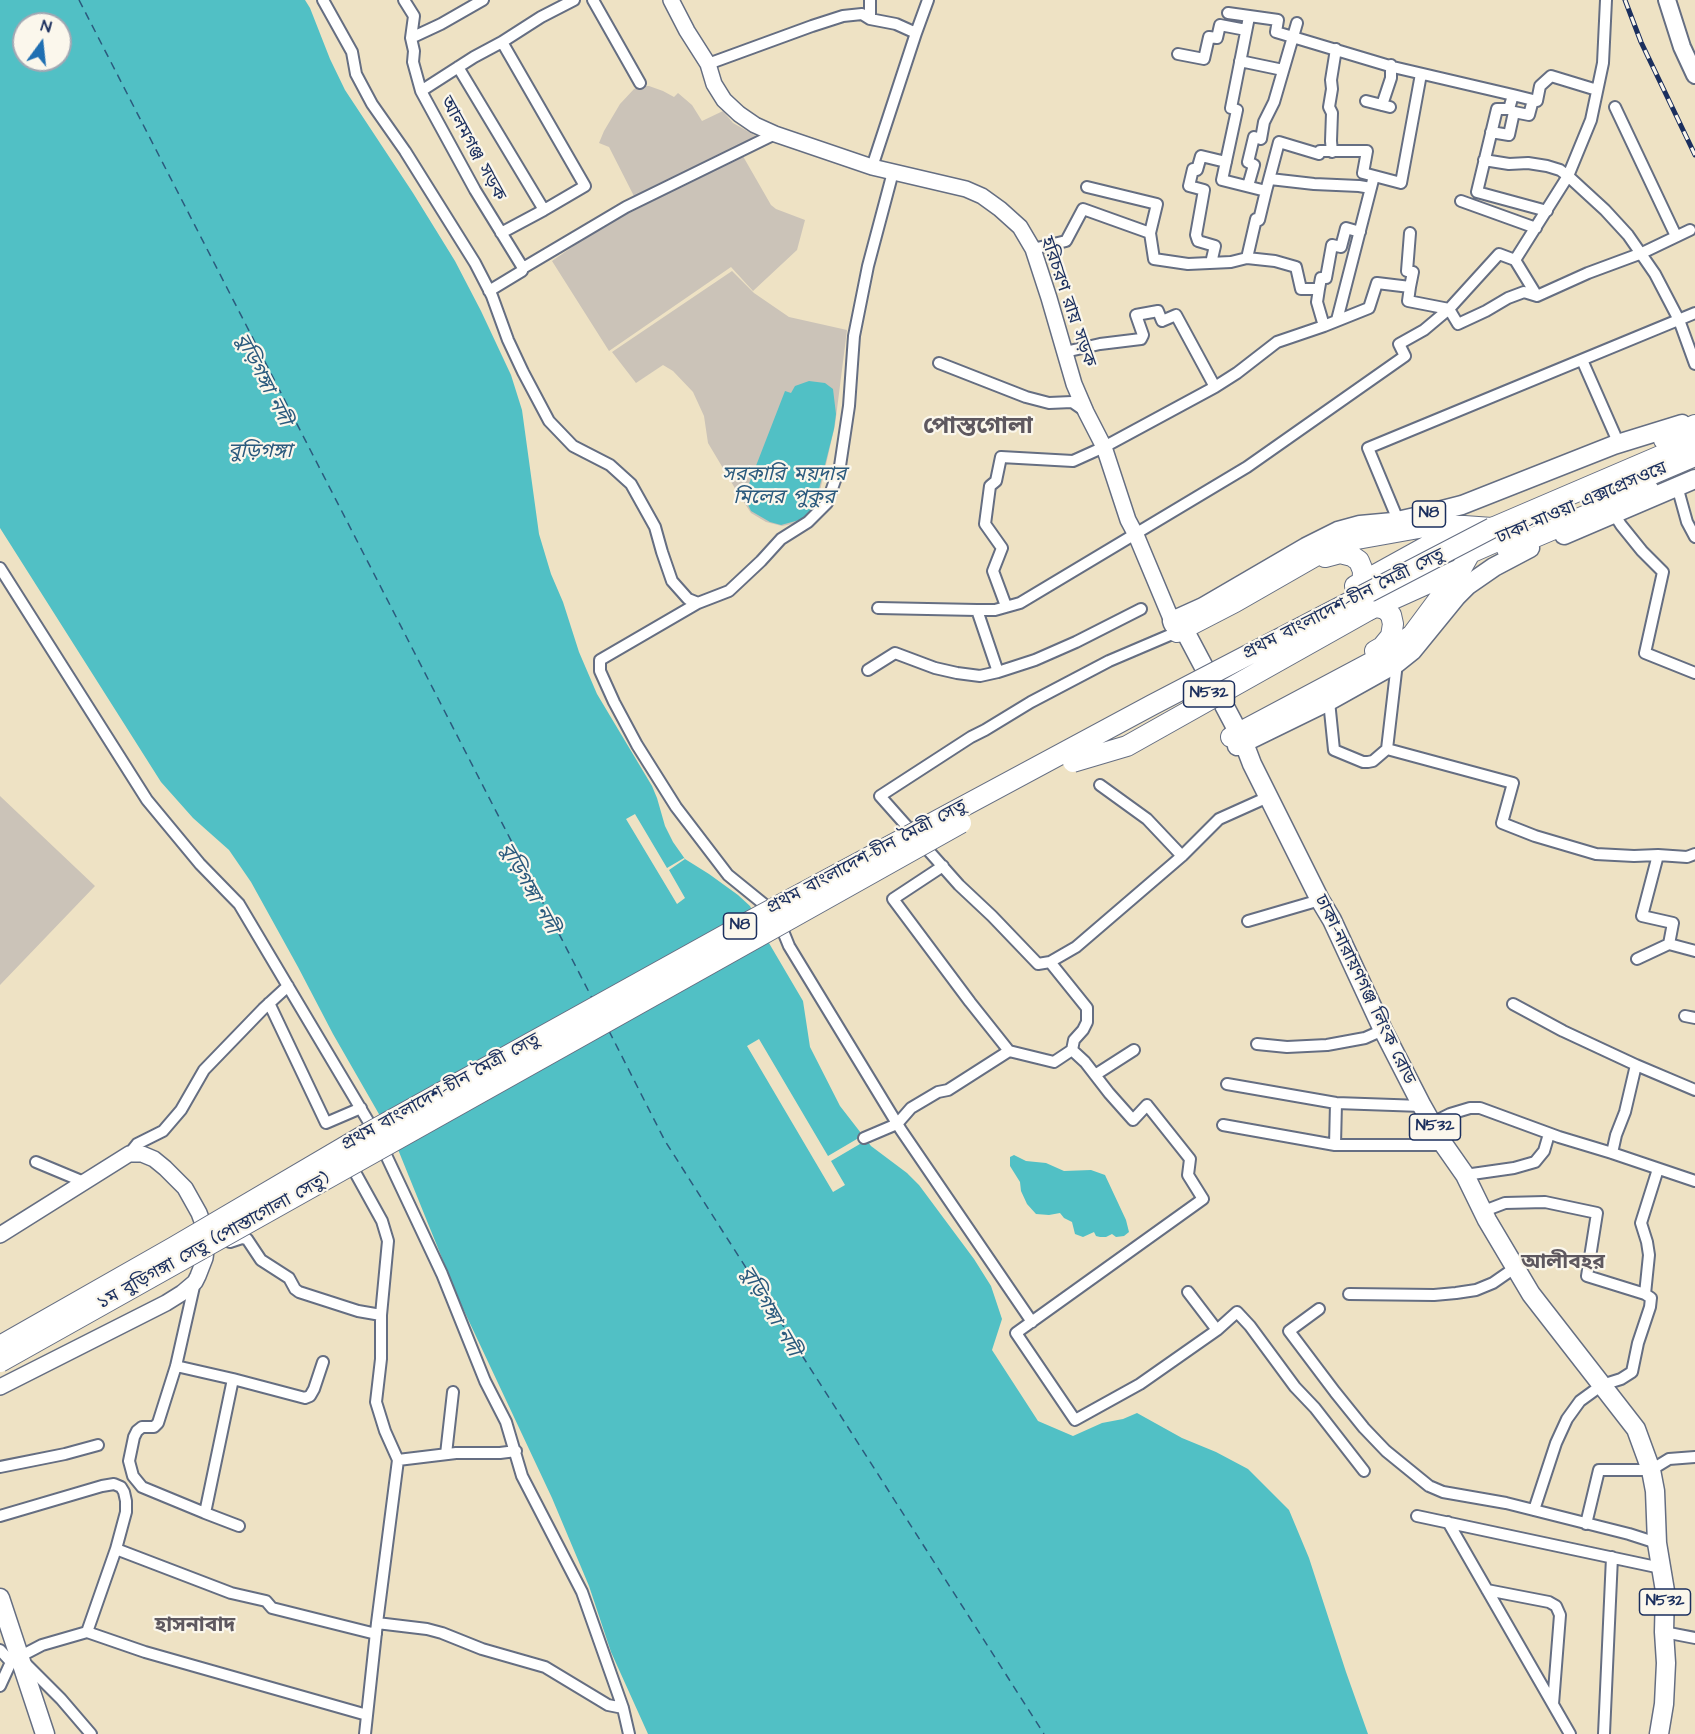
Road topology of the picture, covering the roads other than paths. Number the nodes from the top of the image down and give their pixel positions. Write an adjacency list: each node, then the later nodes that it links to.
1 (323, 0): 68 (street)
2 (404, 0): 18 (street, আলমগঞ্জ সড়ক)
3 (483, 0): 18 (street)
4 (574, 0): 19 (street)
5 (593, 0): 29 (street)
6 (671, 0): 23 (main road, হরিচরণ রায় সড়ক)
7 (870, 0): 13 (street)
8 (928, 0): 16 (street)
9 (1606, 0): 30 (street)
10 (1667, 0): 28 (main road)
11 (1228, 13): 12 (street)
12 (1249, 17): 15 (street); 17 (street)
13 (870, 19): 16 (street); 23 (street)
14 (1296, 23): 17 (street)
15 (1246, 30): 21 (street); 22 (street)
16 (916, 33): 41 (street)
17 (1293, 37): 20 (street); 26 (street)
18 (411, 38): 31 (street, আলমগঞ্জ সড়ক)
19 (502, 42): 25 (street); 51 (street)
20 (1336, 49): 24 (street); 38 (street)
21 (1178, 54)
22 (1240, 61): 26 (street); 40 (street)
23 (708, 64): 37 (main road, হরিচরণ রায় সড়ক)
24 (1391, 65): 27 (street); 34 (street)
25 (458, 67): 31 (street); 51 (street)
26 (1283, 70): 46 (street)
27 (1421, 74): 32 (street); 43 (street)
28 (1695, 75)
29 (640, 83)
30 (1597, 90): 33 (street); 44 (street)
31 (421, 91): 56 (street, আলমগঞ্জ সড়ক)
32 (1513, 95): 33 (street); 36 (street)
33 (1533, 100): 36 (street)
34 (1366, 101)
35 (1615, 107): 59 (street)
36 (1491, 132): 39 (street)
37 (775, 134): 41 (main road, হরিচরণ রায় সড়ক); 65 (street)
38 (1332, 152): 43 (street); 45 (street)
39 (1484, 160): 44 (street); 52 (street)
40 (1226, 162): 46 (street); 64 (street)
41 (872, 167): 42 (main road, হরিচরণ রায় সড়ক)
42 (893, 172): 60 (main road, হরিচরণ রায় সড়ক); 99 (street)
43 (1374, 176): 48 (street)
44 (1568, 176): 52 (street); 61 (street)
45 (1269, 179): 48 (street); 49 (street)
46 (1248, 186): 49 (street)
47 (1087, 187): 57 (street)
48 (1371, 188): 55 (street)
49 (1266, 191): 62 (street)
50 (1461, 201): 53 (street)
51 (544, 210): 56 (street)
52 (1547, 211): 53 (street)
53 (1536, 228): 63 (street)
54 (1690, 230): 59 (street)
55 (1360, 232): 67 (street); 72 (street)
56 (501, 233): 65 (street, আলমগঞ্জ সড়ক)
57 (1150, 233): 60 (street); 64 (street)
58 (1410, 234): 66 (street)
59 (1676, 236): 61 (street)
60 (1033, 249): 75 (main road, হরিচরণ রায় সড়ক)
61 (1642, 254): 69 (street); 73 (street)
62 (1247, 258): 64 (street); 67 (street)
63 (1515, 260): 69 (street); 70 (street)
64 (1211, 263)
65 (523, 268): 68 (street)
66 (1410, 287): 70 (street); 72 (street)
67 (1319, 289): 74 (street)
68 (489, 291): 99 (street)
69 (1537, 296): 70 (street)
70 (1449, 309): 94 (street)
71 (1695, 313): 73 (street)
72 (1337, 320): 74 (street)
73 (1679, 320): 76 (street); 78 (street)
74 (1324, 326): 79 (street)
75 (1065, 352): 79 (street); 80 (main road, হরিচরণ রায় সড়ক)
76 (1582, 360): 83 (street); 91 (street)
77 (939, 363): 80 (street)
78 (1695, 364)
79 (1215, 387): 85 (street)
80 (1086, 412): 85 (main road, হরিচরণ রায় সড়ক)
81 (1695, 420): 91 (highway, N8)
82 (1695, 425): 92 (highway)
83 (1614, 435)
84 (1695, 441): 93 (highway, ঢাকা-মাওয়া এক্সপ্রেসওয়ে / N8)
85 (1104, 447): 94 (main road, হরিচরণ রায় সড়ক); 100 (street)
86 (1695, 456): 96 (highway, ঢাকা-মাওয়া এক্সপ্রেসওয়ে / N8)
87 (1695, 470): 96 (highway)
88 (1695, 478): 89 (highway)
89 (1677, 486): 90 (highway); 95 (street)
90 (1614, 514): 105 (highway); 108 (street)
91 (1398, 520): 104 (highway, N8)
92 (1464, 526): 93 (highway); 98 (highway); 104 (highway)
93 (1492, 528): 98 (highway, প্রথম বাংলাদেশ-চীন মৈত্রী সেতু / N8, bridge)
94 (1136, 535): 100 (street); 104 (main road, হরিচরণ রায় সড়ক)
95 (1695, 537)
96 (1465, 561): 98 (highway, ১ম বুড়িগঙ্গা সেতু (পোস্তাগোলা সেতু) / N8); 110 (highway)
97 (0, 568): 125 (street)
98 (1366, 597): 104 (highway); 110 (highway); 112 (highway, ১ম বুড়িগঙ্গা সেতু (পোস্তাগোলা সেতু) / N8, bridge)
99 (698, 603): 141 (street)
100 (1006, 606): 103 (street)
101 (878, 608): 103 (street)
102 (1141, 609): 107 (street)
103 (977, 610): 107 (street)
104 (1180, 629): 110 (highway, ঢাকা-নারায়ণগঞ্জ লিংক রোড / N532); 118 (street)
105 (1397, 663): 109 (highway); 111 (street)
106 (868, 670): 107 (street)
107 (998, 672)
108 (1695, 673)
109 (1329, 701): 110 (highway); 111 (street)
110 (1235, 735): 114 (highway, ঢাকা-নারায়ণগঞ্জ লিংক রোড / N532)
111 (1387, 749): 116 (street)
112 (1070, 756): 151 (highway, ১ম বুড়িগঙ্গা সেতু (পোস্তাগোলা সেতু) / N8, bridge); 168 (highway, প্রথম বাংলাদেশ-চীন মৈত্রী সেতু / N8, bridge)
113 (1100, 785): 117 (street)
114 (1268, 797): 117 (street); 119 (highway, ঢাকা-নারায়ণগঞ্জ লিংক রোড / N532)
115 (1695, 854): 116 (street)
116 (1658, 855): 121 (street)
117 (1182, 856): 124 (street)
118 (943, 866): 124 (street); 132 (street)
119 (1320, 900): 120 (street); 128 (highway, ঢাকা-নারায়ণগঞ্জ লিংক রোড / N532)
120 (1248, 921)
121 (1669, 944): 122 (street); 123 (street)
122 (1695, 951)
123 (1637, 959)
124 (1050, 962): 130 (street)
125 (288, 986): 126 (street); 139 (street)
126 (269, 1004): 139 (street); 149 (street)
127 (1513, 1004): 133 (street)
128 (1383, 1030): 129 (street); 138 (highway, ঢাকা-নারায়ণগঞ্জ লিংক রোড / N532)
129 (1257, 1044)
130 (1072, 1050): 132 (street); 134 (street)
131 (1134, 1050): 134 (street)
132 (1009, 1051): 141 (street)
133 (1636, 1065): 136 (street); 148 (street)
134 (1095, 1075): 166 (street)
135 (1227, 1084): 137 (street)
136 (1695, 1090)
137 (1336, 1103): 138 (street); 146 (street)
138 (1422, 1106): 140 (highway, ঢাকা-নারায়ণগঞ্জ লিংক রোড / N532)
139 (361, 1108): 144 (street)
140 (1432, 1123): 143 (street); 147 (highway, ঢাকা-নারায়ণগঞ্জ লিংক রোড / N532)
141 (897, 1124): 145 (street); 166 (street)
142 (1223, 1125): 146 (street)
143 (1549, 1134): 148 (street); 153 (street)
144 (377, 1136): 157 (street); 177 (street)
145 (864, 1138)
146 (1335, 1145): 147 (street)
147 (1444, 1145): 153 (highway, ঢাকা-নারায়ণগঞ্জ লিংক রোড / N532)
148 (1612, 1153): 152 (street)
149 (129, 1154): 155 (main road); 157 (main road)
150 (36, 1162): 155 (street)
151 (351, 1165): 165 (street); 169 (highway, ১ম বুড়িগঙ্গা সেতু (পোস্তাগোলা সেতু) / N8, bridge)
152 (1658, 1169): 154 (street); 163 (street)
153 (1465, 1175): 156 (highway, ঢাকা-নারায়ণগঞ্জ লিংক রোড / N532)
154 (1695, 1181)
155 (84, 1182): 158 (main road)
156 (1484, 1211): 159 (highway, ঢাকা-নারায়ণগঞ্জ লিংক রোড / N532); 163 (street)
157 (207, 1234): 160 (main road); 165 (street)
158 (0, 1235)
159 (1515, 1267): 162 (street); 173 (highway, ঢাকা-নারায়ণগঞ্জ লিংক রোড / N532)
160 (195, 1282): 171 (street); 174 (main road)
161 (1188, 1292): 167 (street)
162 (1349, 1294)
163 (1645, 1294): 173 (street)
164 (1319, 1309): 184 (street)
165 (381, 1315): 180 (street)
166 (1032, 1322): 167 (street)
167 (1217, 1330): 183 (street)
168 (0, 1346)
169 (0, 1362)
170 (323, 1362): 172 (street)
171 (176, 1366): 172 (street); 185 (street)
172 (232, 1379): 185 (street)
173 (1602, 1385): 182 (highway, ঢাকা-নারায়ণগঞ্জ লিংক রোড / N532); 184 (street)
174 (0, 1387)
175 (453, 1392): 178 (street)
176 (98, 1445): 181 (street)
177 (516, 1451): 178 (street); 205 (street)
178 (446, 1454): 180 (street)
179 (1695, 1457): 182 (street)
180 (398, 1460): 197 (street)
181 (0, 1467)
182 (1651, 1470): 189 (street); 191 (highway, ঢাকা-নারায়ণগঞ্জ লিংক রোড / N532)
183 (1364, 1471)
184 (1534, 1510): 189 (street)
185 (204, 1513): 190 (street)
186 (0, 1516): 192 (street)
187 (1417, 1516): 188 (street)
188 (1448, 1522): 193 (street); 195 (street)
189 (1586, 1524): 191 (street)
190 (239, 1526)
191 (1657, 1543): 194 (highway, ঢাকা-নারায়ণগঞ্জ লিংক রোড / N532)
192 (116, 1549): 197 (street); 198 (street)
193 (1612, 1557): 194 (street); 212 (street)
194 (1661, 1568): 199 (highway, ঢাকা-নারায়ণগঞ্জ লিংক রোড / N532)
195 (1487, 1590): 204 (street); 204 (street)
196 (0, 1598): 202 (highway)
197 (376, 1628): 205 (street); 206 (street)
198 (87, 1632): 202 (street); 206 (street)
199 (1664, 1632): 200 (street); 213 (highway, ঢাকা-নারায়ণগঞ্জ লিংক রোড / N532)
200 (1695, 1638)
201 (0, 1650): 202 (street)
202 (15, 1659): 203 (street); 207 (highway); 208 (street)
203 (0, 1686)
204 (1553, 1704): 211 (street)
205 (623, 1708): 210 (street)
206 (368, 1714): 209 (street)
207 (45, 1734)
208 (91, 1734)
209 (365, 1734)
210 (629, 1734)
211 (1570, 1734)
212 (1604, 1734)
213 (1659, 1734)

